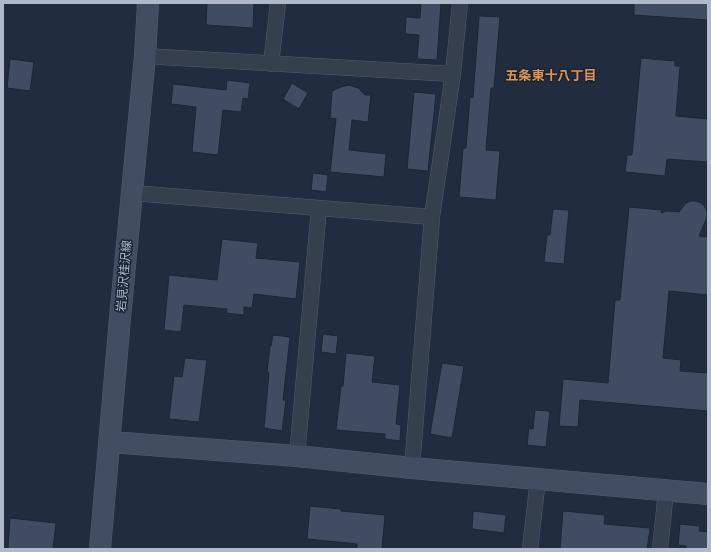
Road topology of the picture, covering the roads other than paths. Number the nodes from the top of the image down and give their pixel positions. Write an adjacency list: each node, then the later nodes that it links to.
1 (148, 3): 4 (street, 岩見沢桂沢線)
2 (278, 3): 5 (street)
3 (460, 3): 6 (street)
4 (145, 56): 5 (street); 7 (street, 岩見沢桂沢線)
5 (271, 64): 6 (street)
6 (454, 74): 9 (street)
7 (132, 193): 8 (street); 10 (street, 岩見沢桂沢線)
8 (319, 208): 9 (street); 11 (street)
9 (432, 217): 12 (street)
10 (110, 442): 11 (street); 16 (street, 岩見沢桂沢線)
11 (297, 456): 12 (street)
12 (412, 468): 13 (street)
13 (538, 479): 14 (street); 17 (street)
14 (666, 491): 15 (street); 18 (street)
15 (708, 494)
16 (100, 549)
17 (530, 549)
18 (660, 549)

